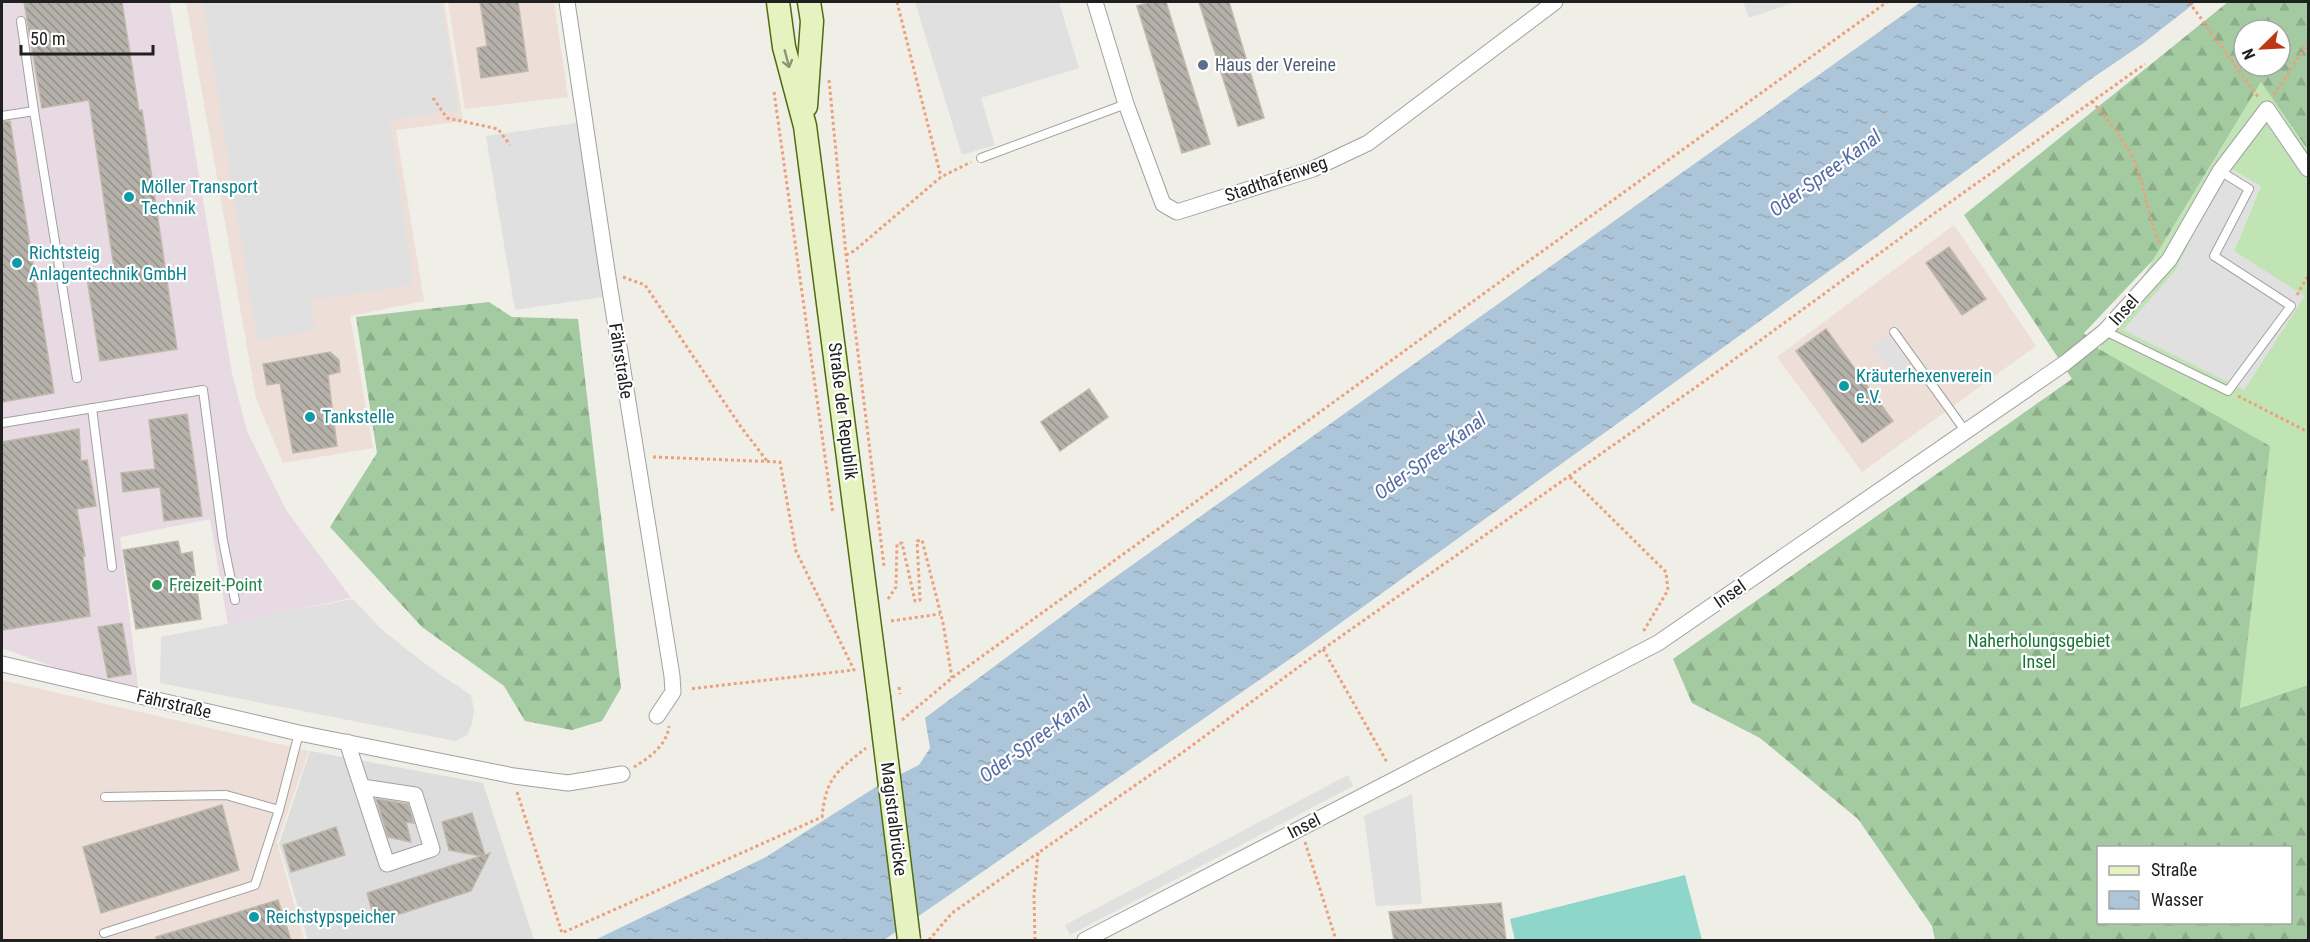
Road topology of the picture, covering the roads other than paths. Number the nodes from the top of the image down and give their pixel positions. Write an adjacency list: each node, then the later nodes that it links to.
1 (567, 2): 24 (street, Fährstraße)
2 (778, 2): 10 (main road, Straße der Republik, one-way to 10)
3 (809, 2): 10 (main road, Straße der Republik)
4 (1095, 2): 7 (street, Stadthafenweg)
5 (1555, 2): 7 (street, Stadthafenweg)
6 (21, 21): 8 (lane)
7 (1126, 104): 11 (lane)
8 (34, 111): 9 (lane); 16 (lane)
9 (2, 116)
10 (805, 126): 23 (main road, Straße der Republik)
11 (981, 158)
12 (2308, 169): 13 (street, Insel)
13 (2220, 171): 14 (street, Insel); 14 (lane)
14 (2105, 331): 19 (street, Insel)
15 (1894, 332): 19 (lane)
16 (77, 378)
17 (92, 408): 18 (lane); 20 (lane); 21 (lane)
18 (2, 423)
19 (1966, 432): 33 (street, Insel)
20 (112, 567)
21 (235, 600)
22 (2, 664): 25 (street, Fährstraße)
23 (879, 697): 32 (main road, Magistralbrücke, bridge)
24 (663, 720)
25 (299, 733): 26 (street, Fährstraße); 30 (lane)
26 (347, 742): 27 (street, Fährstraße); 28 (street)
27 (622, 774)
28 (362, 787): 28 (street)
29 (105, 797): 30 (lane)
30 (279, 810): 31 (lane)
31 (104, 933)
32 (909, 940)
33 (1085, 940)

